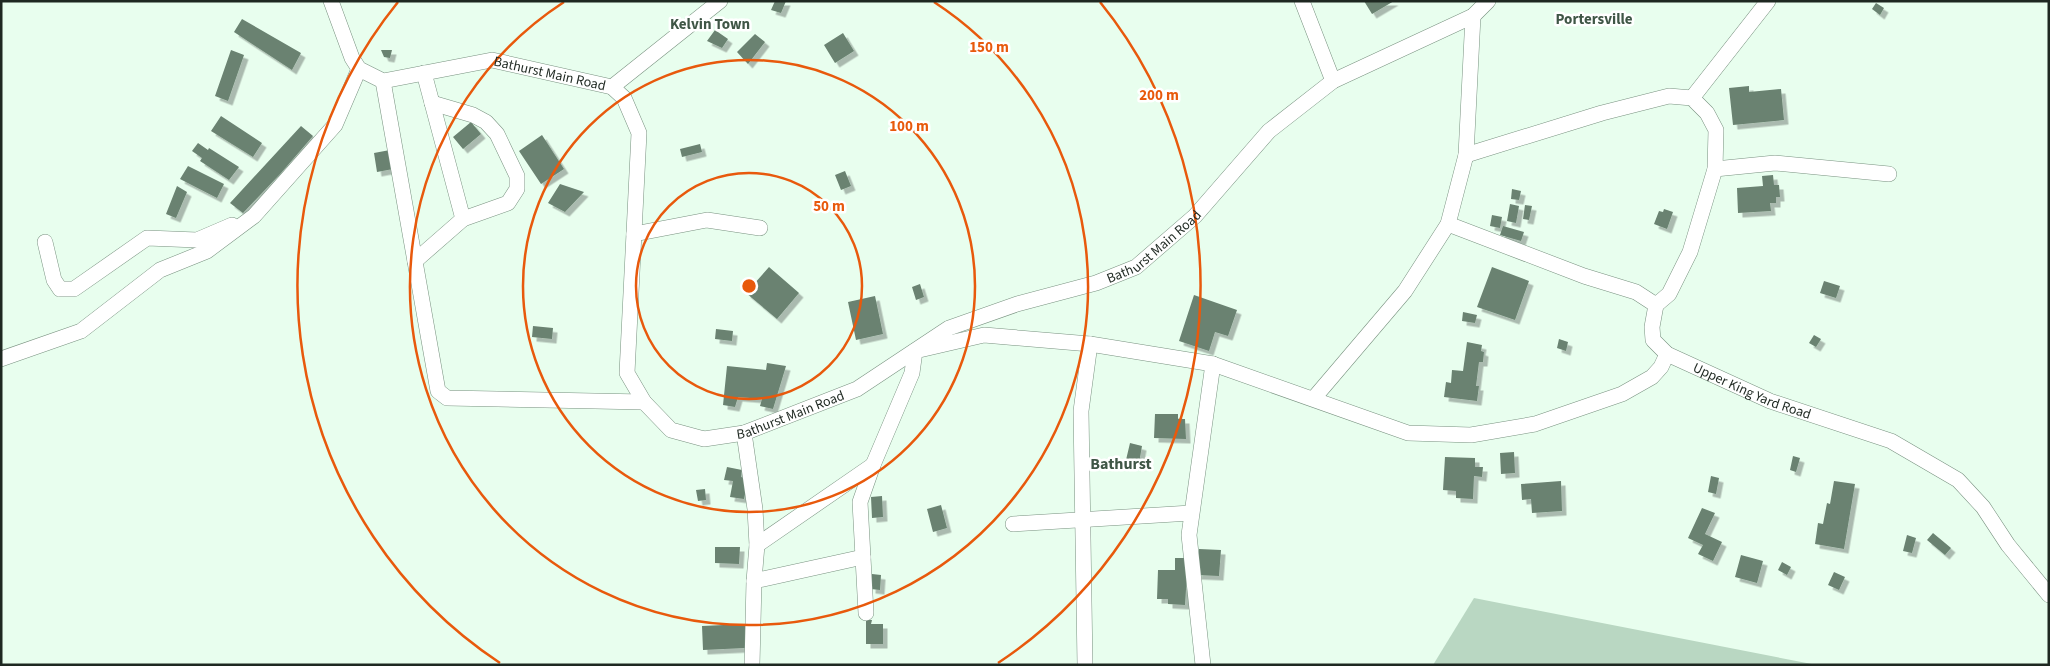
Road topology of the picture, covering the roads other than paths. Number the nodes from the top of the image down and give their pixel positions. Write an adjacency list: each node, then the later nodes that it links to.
1 (331, 1): 7 (street)
2 (720, 1): 11 (street)
3 (1302, 1): 10 (street)
4 (1488, 1): 6 (street, Bathurst Main Road)
5 (1768, 1): 12 (street)
6 (1473, 16): 10 (street, Bathurst Main Road); 14 (street)
7 (359, 69): 9 (street); 17 (street)
8 (424, 73): 9 (street, Bathurst Main Road); 11 (street, Bathurst Main Road); 13 (street)
9 (383, 81): 23 (street)
10 (1332, 81): 26 (street, Bathurst Main Road)
11 (612, 87): 21 (street, Bathurst Main Road)
12 (1692, 98): 14 (street); 15 (street)
13 (432, 103): 18 (street); 18 (street)
14 (1466, 155): 19 (street)
15 (1715, 169): 16 (street); 24 (street)
16 (1889, 174)
17 (254, 216): 22 (street); 28 (street)
18 (462, 219): 23 (street)
19 (1448, 224): 24 (street); 30 (street)
20 (760, 228): 21 (street)
21 (634, 234): 31 (street, Bathurst Main Road)
22 (45, 242)
23 (415, 261): 31 (street)
24 (1656, 305): 27 (street)
25 (1090, 344): 26 (street); 29 (street); 35 (street)
26 (916, 351): 32 (street, Bathurst Main Road); 33 (street)
27 (1667, 354): 30 (street); 40 (street, Upper King Yard Road)
28 (1, 359)
29 (1213, 364): 30 (street); 34 (street)
30 (1314, 398)
31 (644, 402): 32 (street, Bathurst Main Road)
32 (744, 433): 37 (street)
33 (873, 464): 37 (street); 38 (street)
34 (1191, 513): 35 (street); 44 (street)
35 (1082, 520): 36 (street); 43 (street)
36 (1013, 524)
37 (757, 545): 39 (street)
38 (863, 556): 39 (street); 41 (street)
39 (754, 580): 42 (street)
40 (2049, 595)
41 (866, 613)
42 (752, 665)
43 (1085, 665)
44 (1203, 665)

